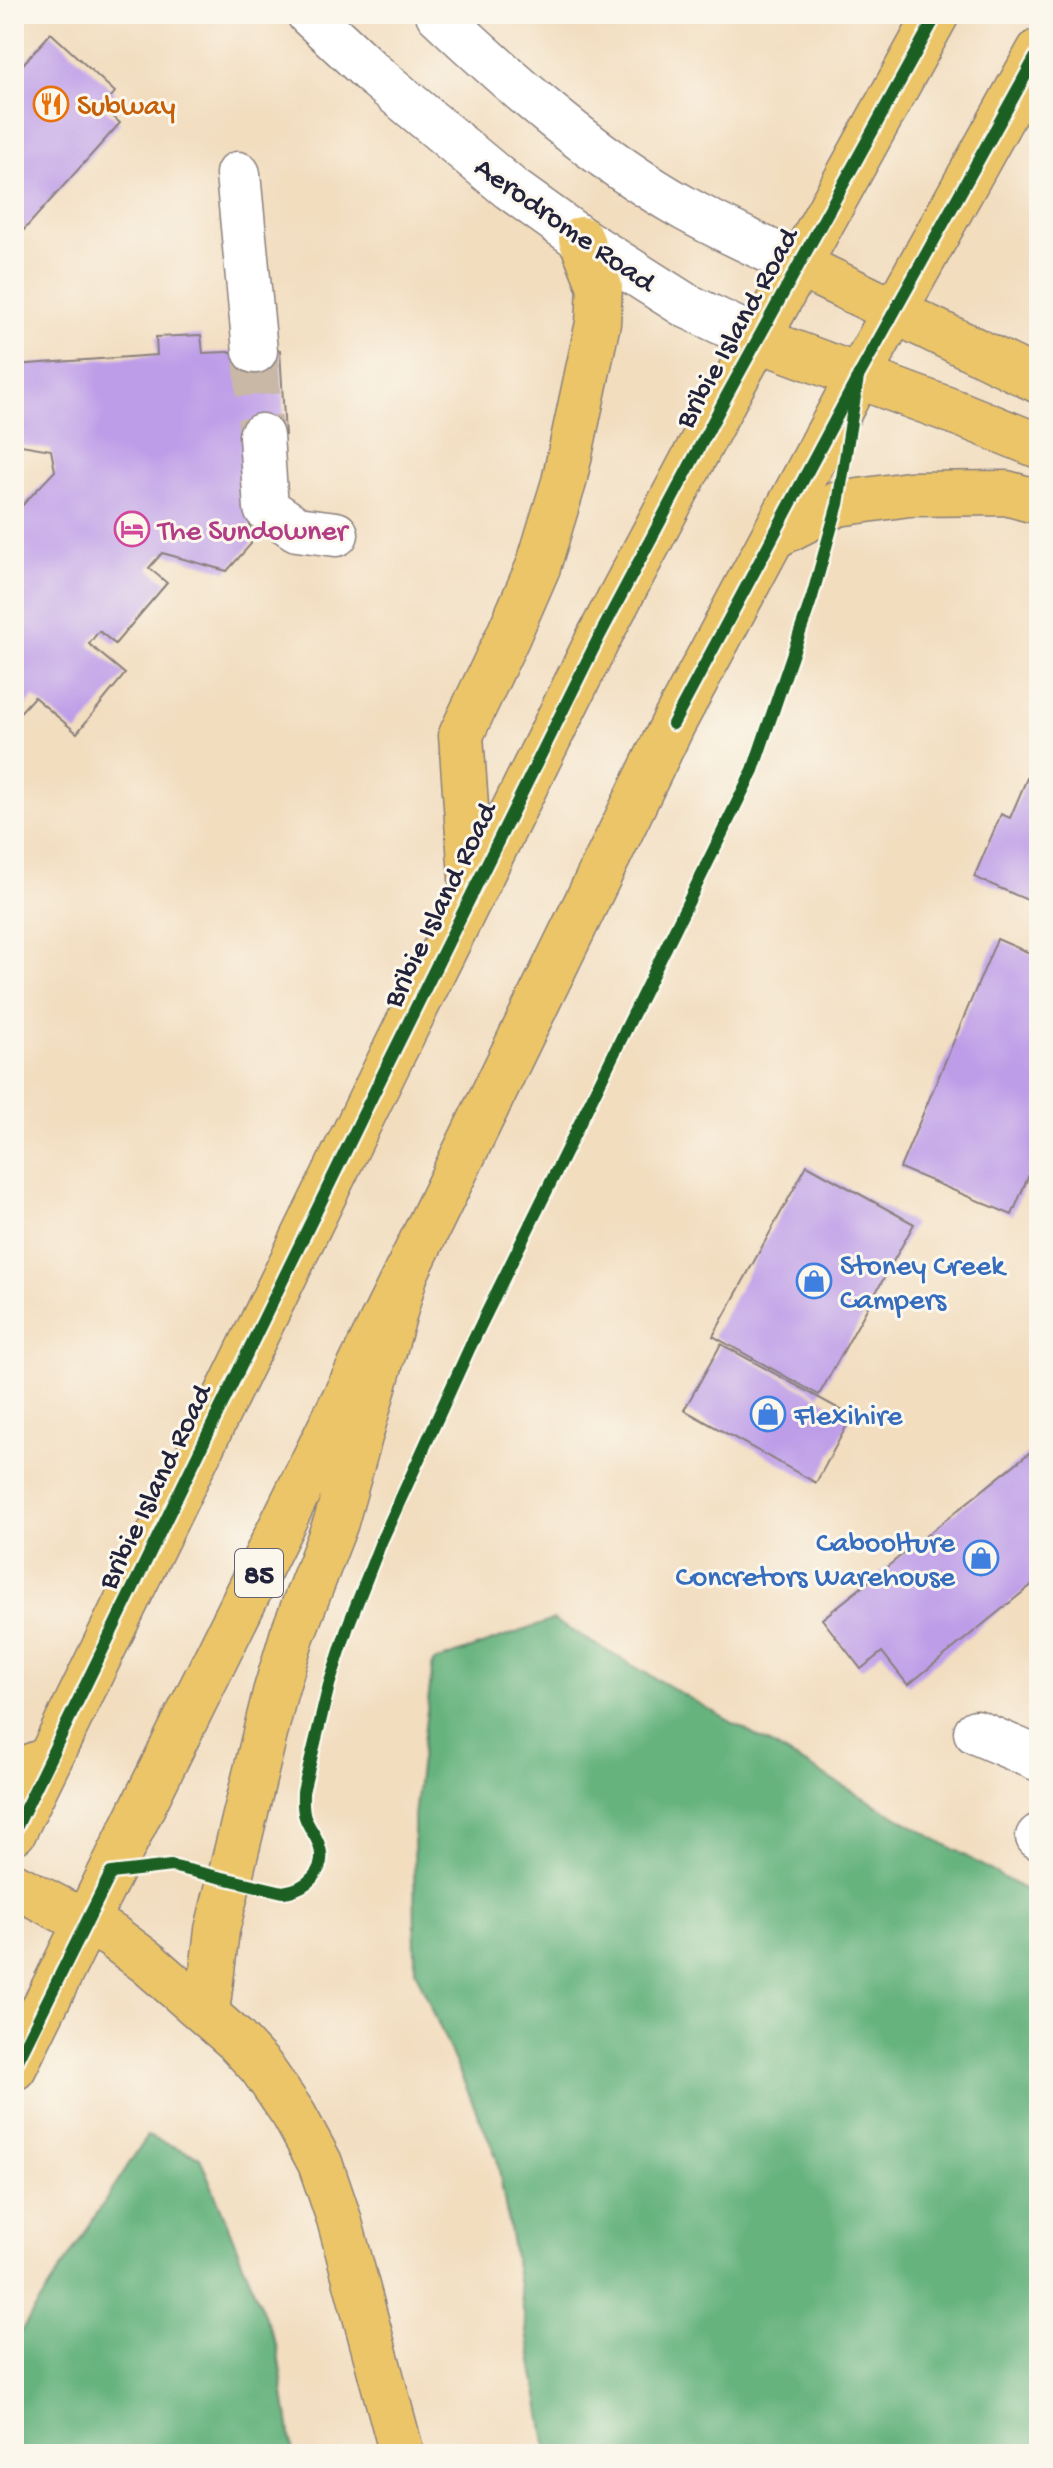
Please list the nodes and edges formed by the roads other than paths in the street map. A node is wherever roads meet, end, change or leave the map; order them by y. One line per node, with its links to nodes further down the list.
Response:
1 (309, 14): 6 (street, Aerodrome Road)
2 (438, 14): 7 (street)
3 (937, 14): 7 (main road, Bribie Island Road)
4 (1039, 51): 8 (main road, 85)
5 (238, 174): 10 (street)
6 (581, 239): 9 (street, Aerodrome Road); 18 (main road)
7 (799, 265): 8 (main road); 9 (main road, Bribie Island Road)
8 (895, 310): 11 (main road, 85); 12 (main road)
9 (757, 339): 11 (main road, Aerodrome Road); 18 (main road, Bribie Island Road)
10 (255, 351)
11 (858, 377): 14 (main road, Aerodrome Road); 17 (main road, 85)
12 (1039, 381)
13 (261, 436): 16 (street)
14 (1039, 446)
15 (1039, 502): 17 (main road)
16 (336, 534)
17 (775, 536): 19 (main road, 85)
18 (473, 893): 22 (main road, Bribie Island Road)
19 (406, 1273): 25 (main road, 85); 26 (main road)
20 (976, 1732): 21 (street)
21 (1039, 1759)
22 (32, 1766): 23 (main road, Bribie Island Road)
23 (14, 1832)
24 (14, 1885): 25 (main road)
25 (86, 1922): 26 (main road); 27 (main road, 85)
26 (207, 2013): 28 (main road)
27 (14, 2068)
28 (402, 2454)

